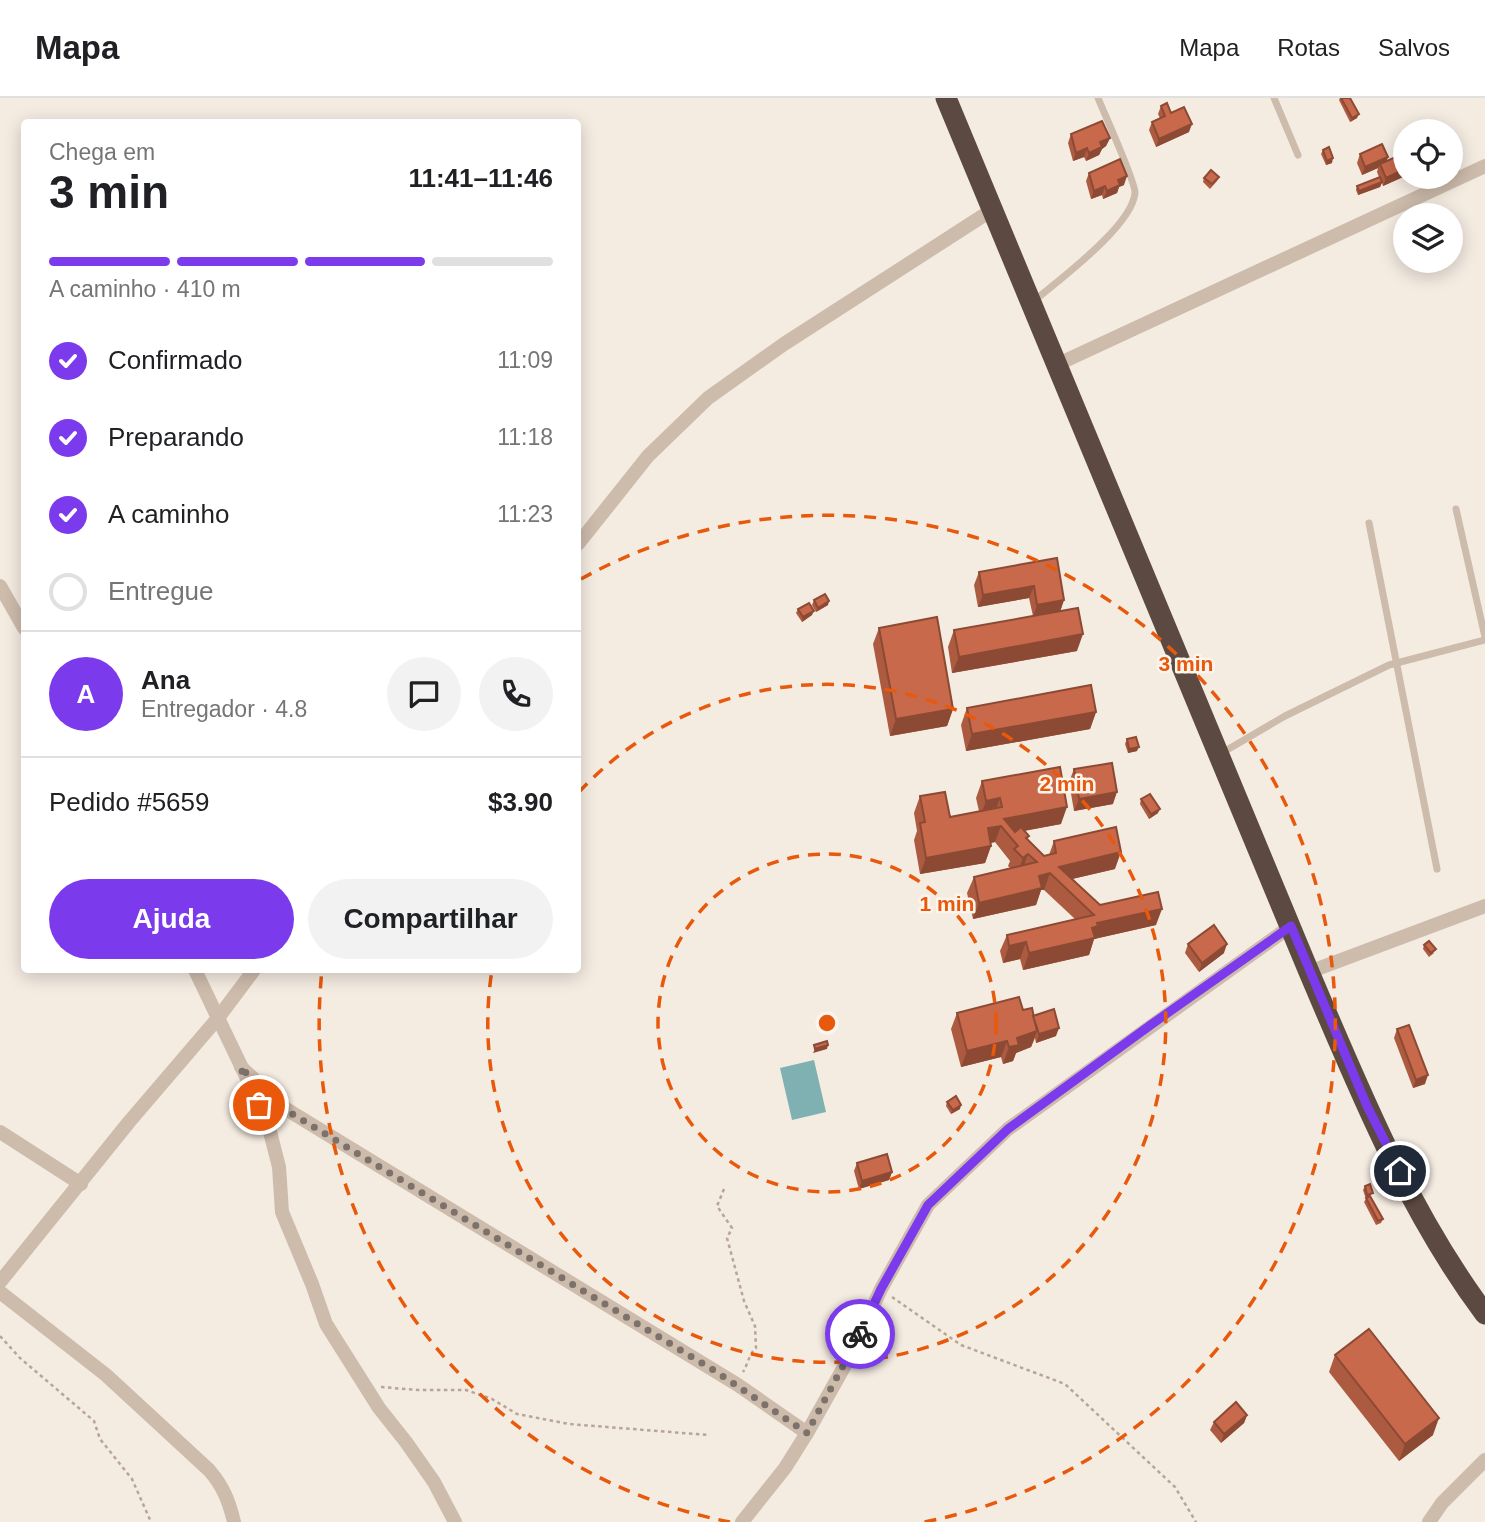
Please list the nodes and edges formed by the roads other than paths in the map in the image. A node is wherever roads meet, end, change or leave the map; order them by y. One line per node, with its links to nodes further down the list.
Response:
1 (946, 98): 6 (highway)
2 (1098, 98): 7 (lane)
3 (1274, 98): 4 (lane)
4 (1298, 155)
5 (1485, 166): 8 (street)
6 (992, 210): 7 (highway); 11 (street)
7 (1031, 303): 8 (highway)
8 (1056, 365): 16 (highway)
9 (1456, 509): 14 (lane)
10 (1369, 523): 15 (lane)
11 (581, 540)
12 (0, 586): 13 (street)
13 (21, 623)
14 (1485, 638): 15 (lane)
15 (1397, 663): 16 (lane); 17 (lane)
16 (1219, 755): 19 (highway)
17 (1437, 869)
18 (1485, 906): 20 (street)
19 (1291, 926): 20 (highway); 30 (street)
20 (1309, 972): 29 (highway)
21 (196, 973): 23 (street)
22 (252, 973): 23 (street)
23 (218, 1017): 24 (street); 26 (street)
24 (240, 1067): 30 (street); 33 (street)
25 (0, 1132): 26 (street)
26 (81, 1184): 27 (street)
27 (0, 1282)
28 (0, 1292): 32 (street)
29 (1485, 1314)
30 (807, 1433): 34 (street)
31 (1485, 1460): 35 (street)
32 (234, 1522)
33 (455, 1522)
34 (742, 1522)
35 (1429, 1522)

